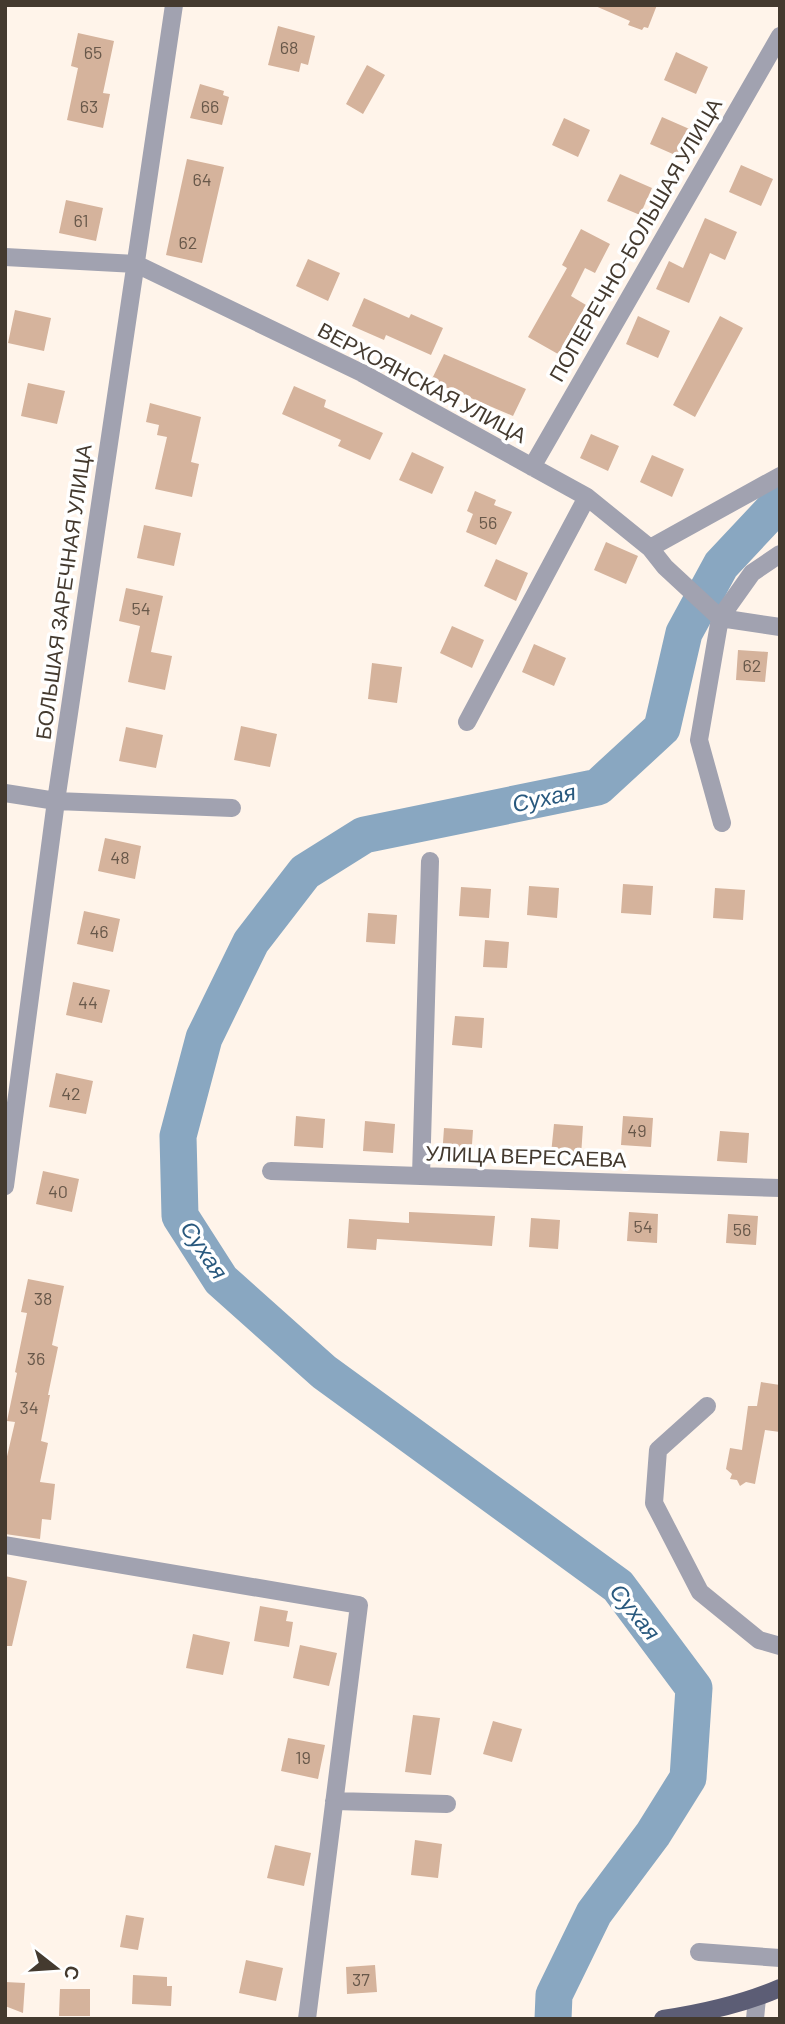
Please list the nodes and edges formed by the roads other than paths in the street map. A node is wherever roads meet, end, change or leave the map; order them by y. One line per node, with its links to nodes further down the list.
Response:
1 (174, 5): 4 (street, БОЛЬШАЯ ЗАРЕЧНАЯ УЛИЦА)
2 (780, 36): 5 (street, ПОПЕРЕЧНО-БОЛЬШАЯ УЛИЦА)
3 (5, 257): 4 (street, ВЕРХОЯНСКАЯ УЛИЦА)
4 (136, 264): 5 (street, ВЕРХОЯНСКАЯ УЛИЦА); 14 (street, БОЛЬШАЯ ЗАРЕЧНАЯ УЛИЦА)
5 (532, 467): 7 (street, ВЕРХОЯНСКАЯ УЛИЦА)
6 (780, 476): 8 (street)
7 (587, 497): 8 (street, ВЕРХОЯНСКАЯ УЛИЦА); 12 (street)
8 (650, 548): 10 (street, ВЕРХОЯНСКАЯ УЛИЦА)
9 (780, 554): 10 (street)
10 (720, 618): 11 (street); 16 (street)
11 (780, 627)
12 (467, 722)
13 (5, 793): 14 (street)
14 (56, 801): 15 (street); 20 (street, БОЛЬШАЯ ЗАРЕЧНАЯ УЛИЦА)
15 (232, 808)
16 (722, 823)
17 (430, 862): 19 (street)
18 (271, 1171): 19 (street, УЛИЦА ВЕРЕСАЕВА)
19 (421, 1175): 21 (street, УЛИЦА ВЕРЕСАЕВА)
20 (5, 1186)
21 (780, 1188)
22 (706, 1406): 24 (street)
23 (5, 1545): 25 (street)
24 (780, 1646)
25 (334, 1801): 26 (street); 31 (street)
26 (447, 1804)
27 (699, 1952): 28 (street)
28 (780, 1958)
29 (780, 1988): 30 (main road)
30 (757, 1998): 32 (main road); 33 (street)
31 (307, 2019)
32 (663, 2019)
33 (755, 2019)

